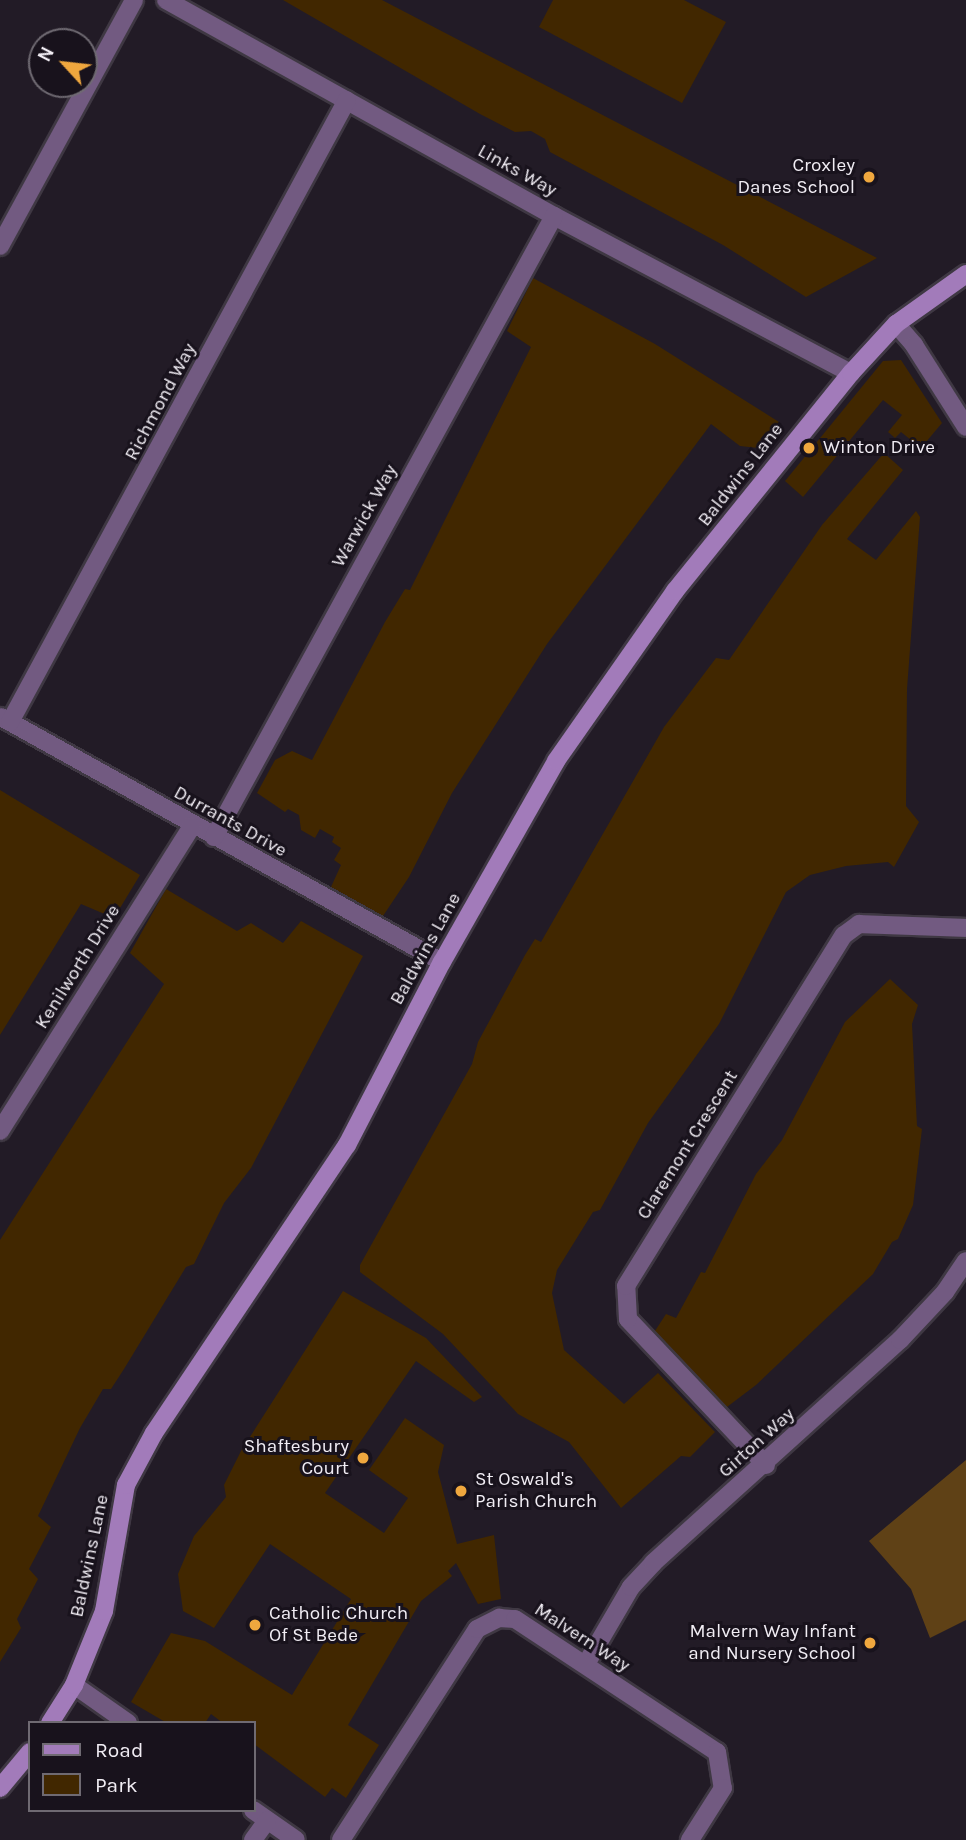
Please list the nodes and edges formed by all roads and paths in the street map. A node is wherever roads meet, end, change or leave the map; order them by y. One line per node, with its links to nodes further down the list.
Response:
1 (134, 0): 5 (street)
2 (166, 0): 3 (street, Links Way)
3 (347, 100): 4 (street, Links Way); 10 (street, Richmond Way)
4 (554, 216): 8 (street, Links Way); 12 (street, Warwick Way)
5 (0, 246)
6 (966, 274): 7 (street, Baldwins Lane)
7 (895, 324): 8 (street, Baldwins Lane); 9 (street)
8 (850, 373): 14 (street, Baldwins Lane)
9 (966, 427)
10 (5, 720): 11 (street, Durrants Drive)
11 (192, 826): 12 (street, Durrants Drive); 15 (street, Kenilworth Drive)
12 (214, 837): 14 (street, Durrants Drive)
13 (966, 928): 17 (street, Claremont Crescent)
14 (442, 962): 19 (street, Baldwins Lane)
15 (0, 1131)
16 (966, 1261): 17 (street, Girton Way)
17 (765, 1465): 18 (street, Girton Way)
18 (586, 1664): 27 (street, Malvern Way); 28 (street, Malvern Way)
19 (74, 1685): 20 (street, Baldwins Lane); 21 (street)
20 (52, 1721)
21 (125, 1721)
22 (28, 1754): 23 (street)
23 (0, 1788)
24 (260, 1815): 25 (street); 26 (street)
25 (253, 1840)
26 (296, 1840)
27 (341, 1840)
28 (690, 1840)

